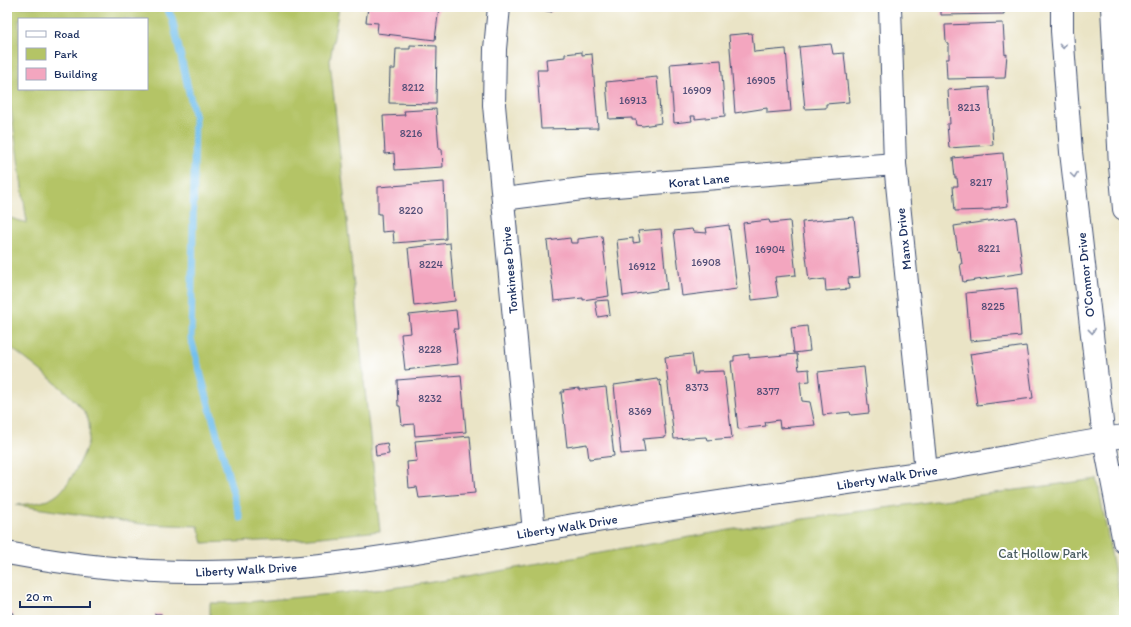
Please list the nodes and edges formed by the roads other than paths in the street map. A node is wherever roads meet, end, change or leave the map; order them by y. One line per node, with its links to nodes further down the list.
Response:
1 (498, 7): 6 (street, Tonkinese Drive)
2 (890, 7): 5 (street, Manx Drive)
3 (1062, 7): 8 (street, O'Connor Drive, one-way to 8)
4 (1112, 7): 7 (street)
5 (895, 164): 6 (street, Korat Lane); 9 (street, Manx Drive)
6 (503, 199): 10 (street, Tonkinese Drive)
7 (1124, 209)
8 (1114, 437): 9 (street, Liberty Walk Drive); 11 (street, O'Connor Drive)
9 (926, 471): 10 (street, Liberty Walk Drive)
10 (534, 532): 12 (street, Liberty Walk Drive)
11 (1124, 542)
12 (7, 553)

